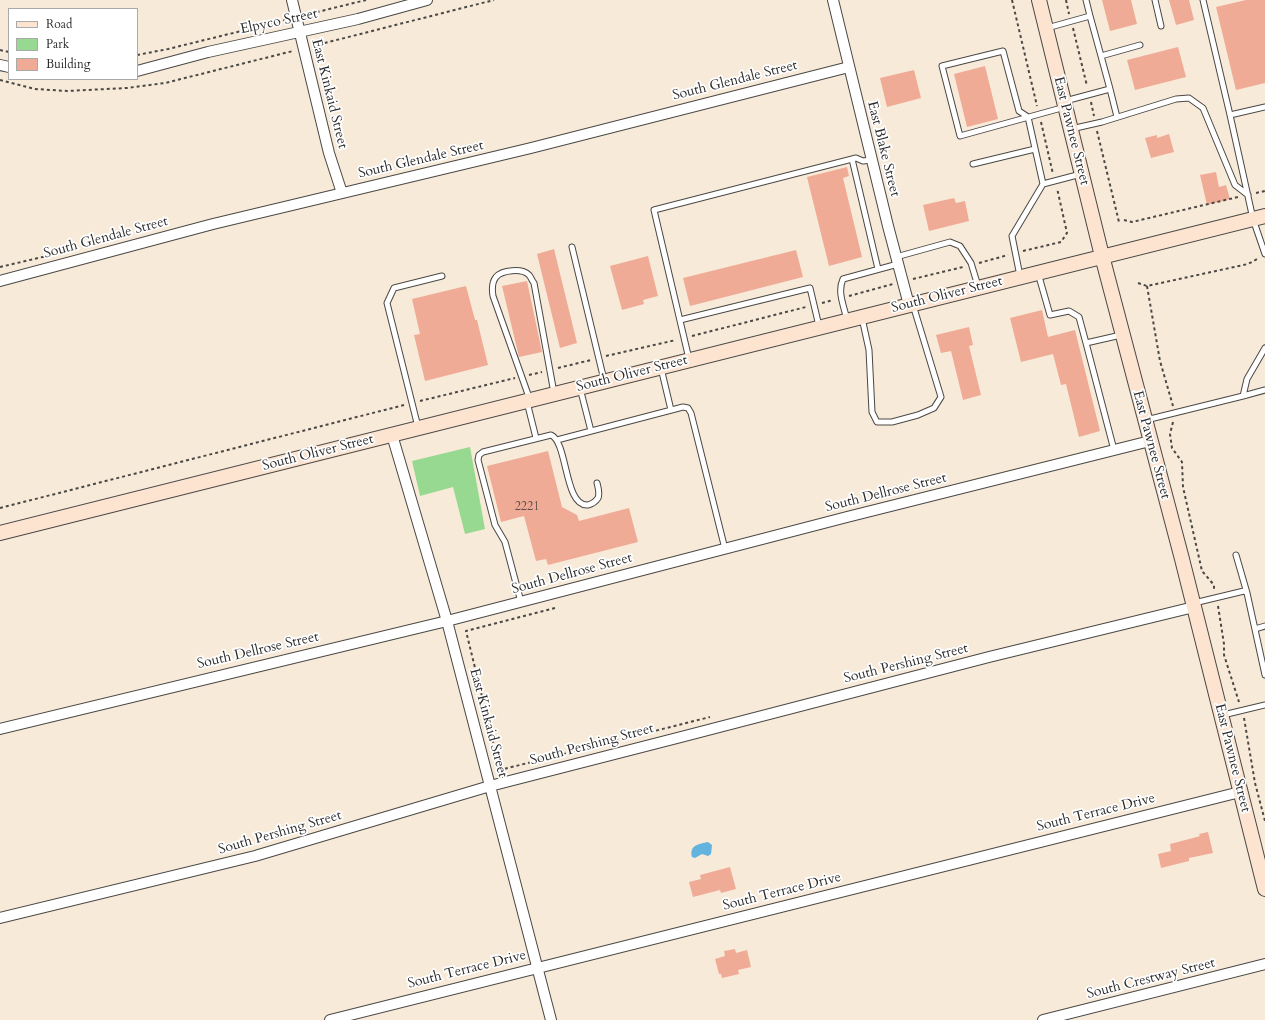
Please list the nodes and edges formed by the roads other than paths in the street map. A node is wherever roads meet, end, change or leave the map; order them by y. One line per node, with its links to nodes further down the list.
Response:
1 (292, 0): 11 (street, East Kinkaid Street)
2 (427, 0): 11 (street, Elpyco Street)
3 (833, 0): 14 (street, East Blake Street)
4 (1039, 0): 10 (main road, East Pawnee Street)
5 (1086, 0): 8 (lane)
6 (1155, 0): 9 (lane)
7 (1203, 0): 19 (lane)
8 (1090, 16): 10 (lane); 13 (lane)
9 (1161, 26)
10 (1046, 28): 17 (main road, East Pawnee Street)
11 (300, 31): 15 (street, Elpyco Street); 29 (street, East Kinkaid Street)
12 (1140, 45): 13 (lane)
13 (1101, 56): 16 (lane)
14 (849, 67): 25 (street, East Blake Street); 29 (street, South Glendale Street)
15 (138, 71)
16 (1110, 89): 17 (lane); 21 (lane)
17 (1064, 104): 20 (lane); 22 (main road, East Pawnee Street)
18 (1265, 107): 19 (lane)
19 (1230, 116): 30 (lane)
20 (1028, 117): 20 (lane); 23 (lane)
21 (1117, 117): 22 (lane); 30 (lane)
22 (1070, 129): 27 (main road, East Pawnee Street)
23 (1035, 149): 26 (lane); 28 (lane)
24 (852, 159): 25 (lane); 36 (lane); 44 (lane)
25 (871, 160): 35 (street, East Blake Street)
26 (973, 164)
27 (1082, 174): 28 (lane); 34 (main road, East Pawnee Street)
28 (1043, 184): 39 (lane)
29 (342, 193): 40 (street, South Glendale Street)
30 (1248, 195): 31 (lane)
31 (1259, 218): 33 (lane); 34 (main road, South Oliver Street)
32 (572, 247): 52 (lane)
33 (1265, 254)
34 (1102, 256): 37 (main road, South Oliver Street); 47 (main road, East Pawnee Street)
35 (897, 260): 36 (lane); 41 (lane); 42 (street, East Blake Street)
36 (878, 269): 45 (lane)
37 (1038, 272): 39 (main road, South Oliver Street); 48 (lane)
38 (442, 276): 60 (lane)
39 (1020, 277): 41 (main road, South Oliver Street)
40 (0, 281)
41 (978, 287): 42 (main road, South Oliver Street)
42 (911, 304): 43 (main road, South Oliver Street); 43 (lane)
43 (862, 317): 45 (main road, South Oliver Street)
44 (680, 320): 46 (lane); 50 (lane)
45 (847, 320): 46 (main road, South Oliver Street)
46 (819, 327): 50 (main road, South Oliver Street)
47 (1122, 335): 48 (lane); 59 (main road, East Pawnee Street)
48 (1086, 343): 66 (lane)
49 (1265, 348): 56 (lane)
50 (690, 360): 51 (main road, South Oliver Street)
51 (661, 367): 52 (main road, South Oliver Street); 58 (lane)
52 (604, 381): 53 (main road, South Oliver Street)
53 (579, 388): 55 (main road, South Oliver Street); 61 (lane)
54 (1265, 390): 56 (lane)
55 (554, 394): 57 (main road, South Oliver Street); 57 (lane)
56 (1243, 396): 59 (lane)
57 (528, 400): 60 (main road, South Oliver Street); 63 (lane)
58 (672, 410): 61 (lane); 69 (lane)
59 (1145, 420): 65 (main road, East Pawnee Street)
60 (418, 428): 62 (main road, South Oliver Street)
61 (590, 431): 64 (lane)
62 (392, 435): 68 (main road, South Oliver Street); 74 (street, East Kinkaid Street)
63 (536, 438): 64 (lane); 72 (lane)
64 (557, 440): 67 (lane)
65 (1150, 441): 66 (street, South Dellrose Street); 73 (main road, East Pawnee Street)
66 (1114, 450): 69 (street, South Dellrose Street)
67 (597, 483)
68 (0, 533)
69 (726, 548): 72 (street, South Dellrose Street)
70 (1236, 555): 71 (lane)
71 (1247, 593): 73 (lane); 76 (lane)
72 (521, 602): 74 (street, South Dellrose Street)
73 (1193, 606): 79 (main road, East Pawnee Street); 81 (street, South Pershing Street)
74 (447, 621): 80 (street, South Dellrose Street); 81 (street, East Kinkaid Street)
75 (1265, 626): 76 (lane)
76 (1255, 629): 77 (lane)
77 (1265, 675)
78 (1265, 705): 79 (lane)
79 (1221, 715): 82 (main road, East Pawnee Street)
80 (0, 729)
81 (490, 786): 84 (street, South Pershing Street); 86 (street, East Kinkaid Street)
82 (1240, 792): 83 (main road, East Pawnee Street); 86 (street, South Terrace Drive)
83 (1265, 889)
84 (0, 918)
85 (1265, 964): 89 (street, South Crestway Street)
86 (537, 967): 87 (street, South Terrace Drive); 88 (street, East Kinkaid Street)
87 (330, 1020)
88 (551, 1020)
89 (1043, 1020)

